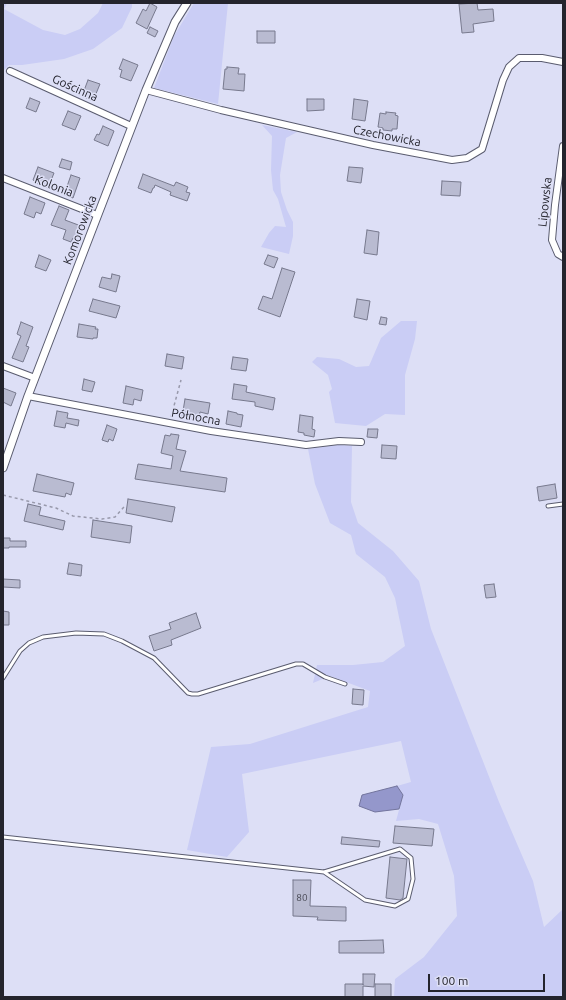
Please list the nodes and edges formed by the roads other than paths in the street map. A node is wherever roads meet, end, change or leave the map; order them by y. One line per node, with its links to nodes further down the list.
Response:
1 (187, 3): 4 (street, Komorowicka)
2 (563, 62): 4 (street, Czechowicka)
3 (10, 71): 5 (street, Gościnna)
4 (146, 90): 5 (street, Komorowicka)
5 (131, 126): 8 (street, Komorowicka)
6 (563, 146): 9 (street, Lipowska)
7 (3, 178): 8 (street, Kolonia)
8 (97, 215): 11 (street, Komorowicka)
9 (563, 256)
10 (3, 366): 11 (street)
11 (35, 378): 12 (street, Komorowicka)
12 (28, 396): 13 (street, Północna); 14 (street, Komorowicka)
13 (361, 442)
14 (7, 448): 15 (street, Komorowicka)
15 (3, 468)
16 (563, 504): 17 (lane)
17 (548, 506)
18 (3, 678): 19 (lane)
19 (345, 684)
20 (3, 838): 21 (lane)
21 (324, 872): 21 (lane)

